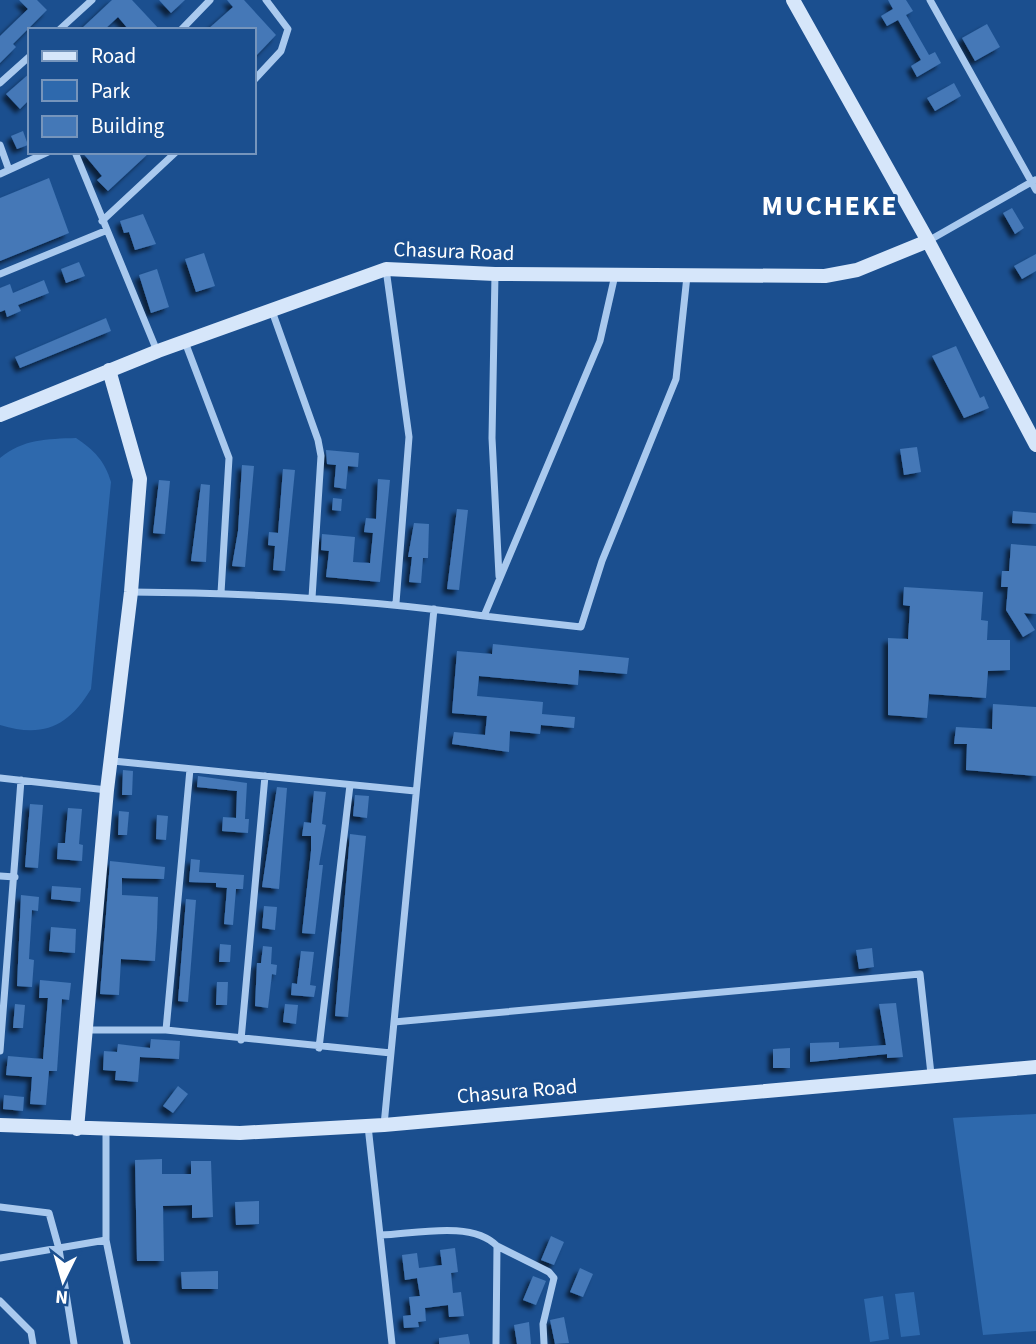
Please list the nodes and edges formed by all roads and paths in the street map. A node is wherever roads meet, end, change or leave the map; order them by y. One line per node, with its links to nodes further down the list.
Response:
1 (92, 0): 6 (street)
2 (210, 0): 7 (street)
3 (266, 0): 9 (street)
4 (793, 0): 20 (street)
5 (930, 0): 17 (street)
6 (61, 28)
7 (183, 28)
8 (28, 58): 10 (street)
9 (256, 78)
10 (0, 83)
11 (0, 145): 15 (street)
12 (44, 154): 15 (street)
13 (76, 154): 18 (street)
14 (174, 154): 18 (street)
15 (9, 170): 16 (street)
16 (0, 174)
17 (1035, 184): 20 (street)
18 (102, 221): 19 (street)
19 (105, 231): 22 (street); 28 (street)
20 (928, 241): 25 (street, Chasura Road); 31 (street)
21 (386, 269): 23 (street, Chasura Road); 26 (street, Chasura Road); 36 (street)
22 (0, 274)
23 (495, 274): 24 (street, Chasura Road); 32 (street)
24 (615, 274): 25 (street, Chasura Road); 32 (street)
25 (687, 275): 38 (street)
26 (272, 311): 27 (street, Chasura Road); 35 (street)
27 (185, 342): 28 (street, Chasura Road); 34 (street)
28 (158, 351): 29 (street, Chasura Road)
29 (109, 370): 30 (street, Chasura Road); 33 (street)
30 (0, 415)
31 (1036, 444)
32 (499, 577): 38 (street)
33 (131, 592): 34 (street); 39 (street)
34 (221, 593): 35 (street)
35 (312, 598): 36 (street)
36 (396, 603): 37 (street)
37 (434, 609): 38 (street); 46 (street)
38 (484, 616)
39 (113, 761): 40 (street); 45 (street)
40 (190, 769): 41 (street); 51 (street)
41 (265, 776): 44 (street); 52 (street)
42 (0, 778): 43 (street)
43 (22, 780): 45 (street); 48 (street)
44 (350, 785): 46 (street); 53 (street)
45 (107, 790): 50 (street)
46 (415, 791): 49 (street)
47 (0, 876): 48 (street)
48 (15, 877): 54 (street)
49 (394, 1021): 55 (street); 57 (street)
50 (88, 1030): 51 (street); 61 (street)
51 (166, 1030): 52 (street)
52 (241, 1040): 53 (street)
53 (319, 1048): 55 (street)
54 (0, 1051)
55 (391, 1054): 59 (street)
56 (1036, 1067): 57 (street, Chasura Road)
57 (931, 1074): 59 (street, Chasura Road)
58 (0, 1125): 61 (street, Chasura Road)
59 (384, 1125): 60 (street, Chasura Road)
60 (368, 1126): 62 (street, Chasura Road); 64 (street)
61 (78, 1129): 62 (street, Chasura Road)
62 (106, 1130): 65 (street)
63 (0, 1207): 67 (street)
64 (381, 1235): 66 (street); 73 (street)
65 (106, 1240): 67 (street); 72 (street)
66 (497, 1245): 74 (street); 75 (street)
67 (59, 1249): 68 (street); 71 (street)
68 (0, 1258)
69 (0, 1301): 70 (street)
70 (33, 1344)
71 (74, 1344)
72 (127, 1344)
73 (391, 1344)
74 (496, 1344)
75 (544, 1344)

